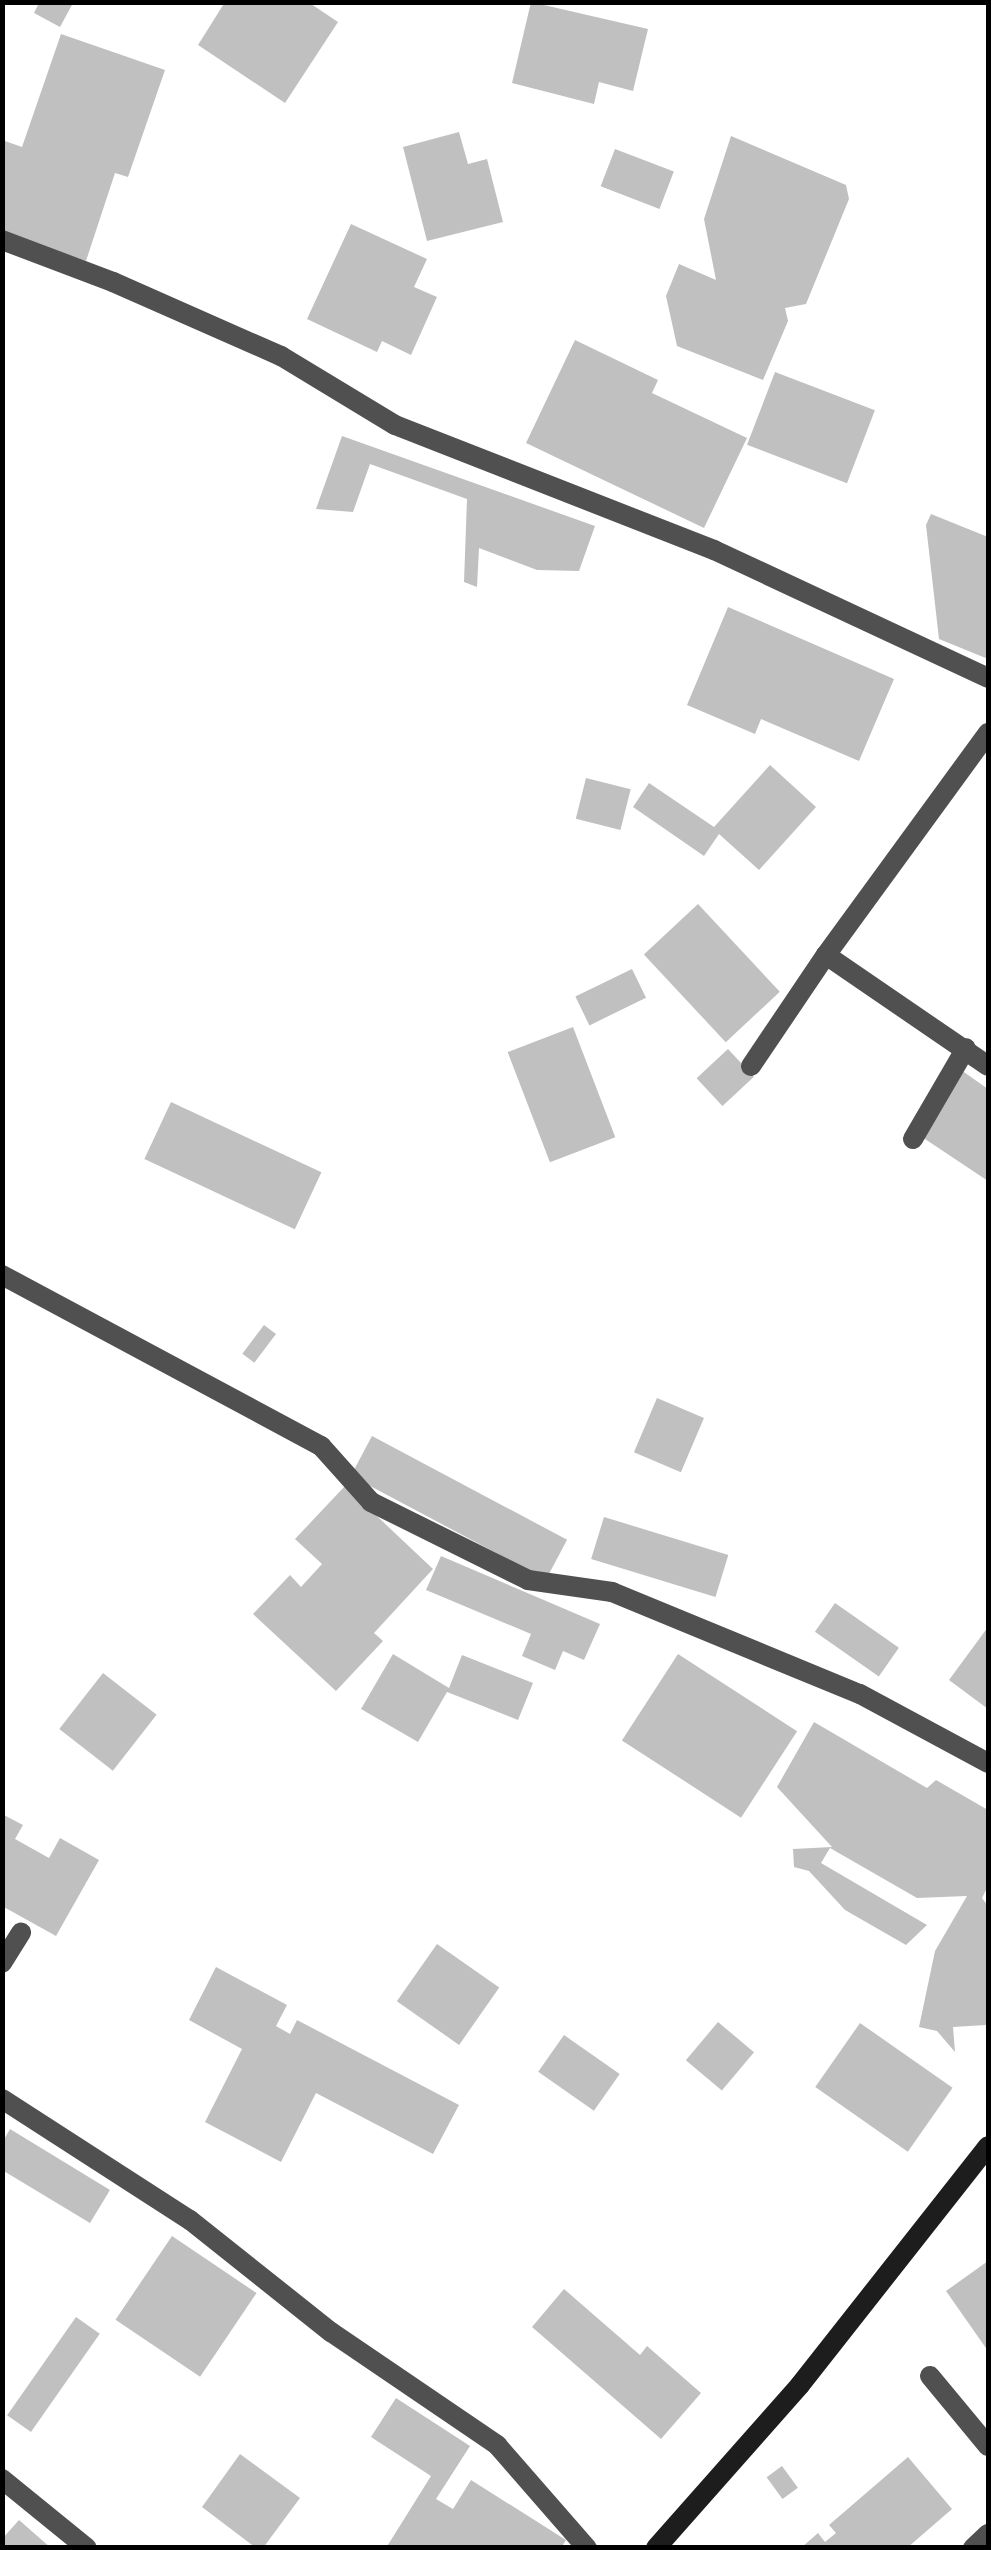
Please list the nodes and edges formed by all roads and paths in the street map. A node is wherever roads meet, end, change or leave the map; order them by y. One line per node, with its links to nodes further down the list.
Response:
1 (2, 240): 2 (street)
2 (988, 678)
3 (988, 733): 4 (street)
4 (826, 955): 5 (street); 6 (street)
5 (966, 1048): 7 (street); 8 (street)
6 (751, 1066)
7 (988, 1066)
8 (913, 1139)
9 (2, 1275): 10 (street)
10 (988, 1764)
11 (22, 1934): 12 (street)
12 (2, 1962)
13 (2, 2099): 20 (street)
14 (988, 2146): 21 (main road)
15 (930, 2376): 16 (street)
16 (988, 2446)
17 (2, 2479): 19 (street)
18 (988, 2534): 22 (street)
19 (87, 2548)
20 (587, 2548)
21 (656, 2548)
22 (973, 2548)

